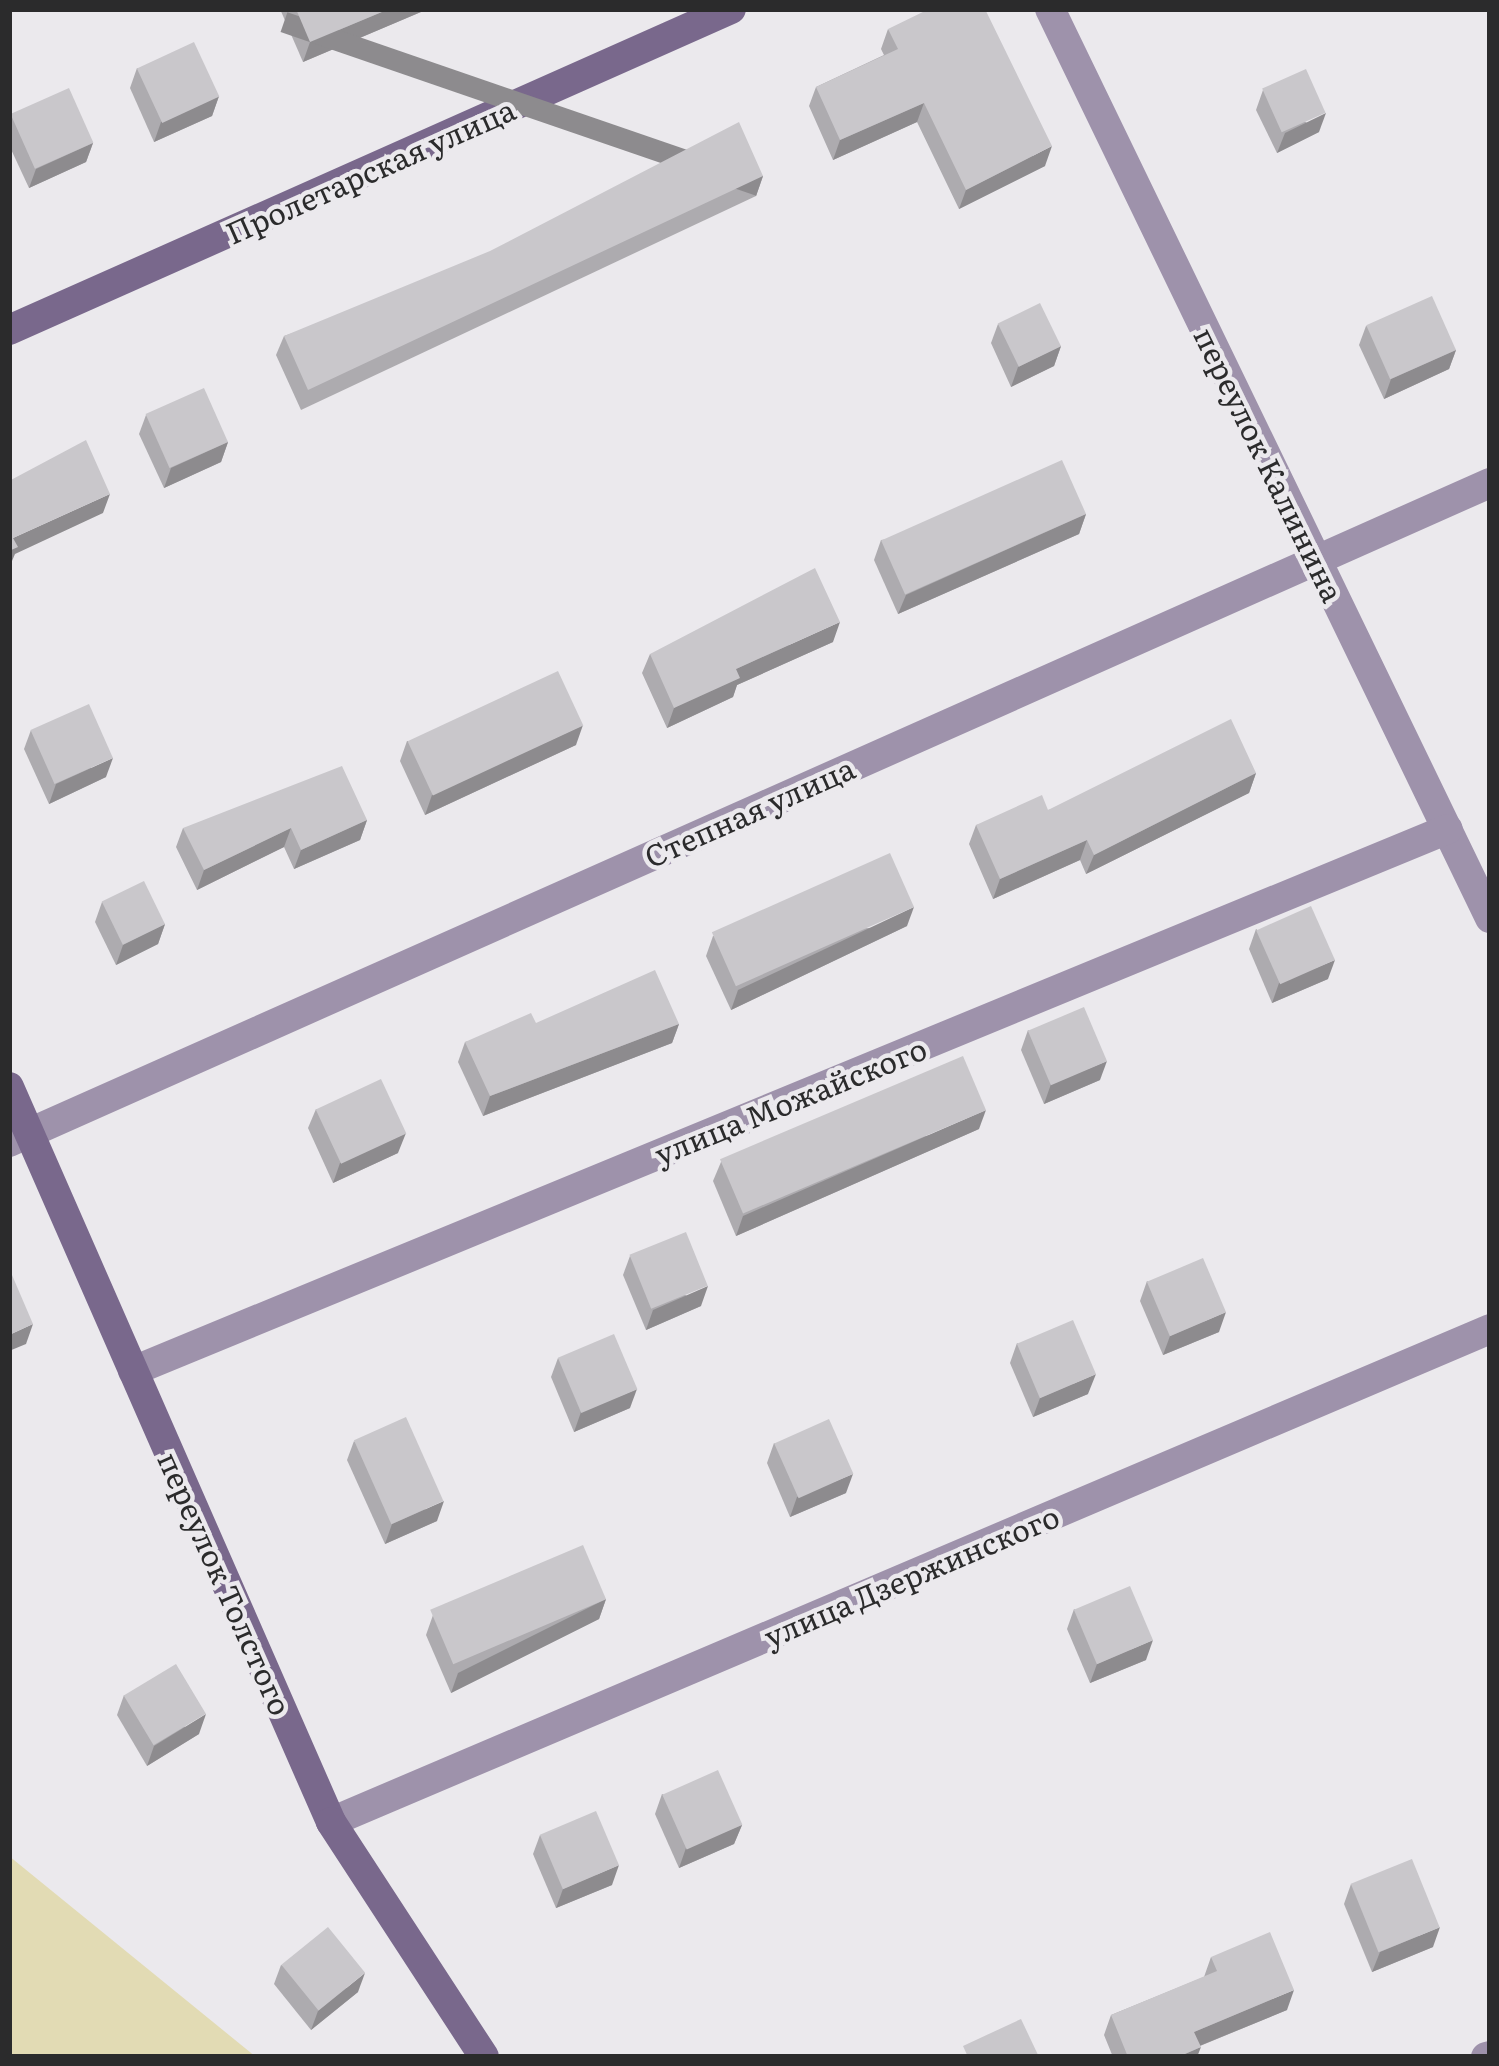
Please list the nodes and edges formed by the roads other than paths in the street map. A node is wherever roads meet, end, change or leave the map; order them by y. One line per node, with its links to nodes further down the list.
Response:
1 (731, 9): 3 (street, Пролетарская улица)
2 (1050, 9): 5 (street, переулок Калинина)
3 (9, 330)
4 (1490, 483): 5 (street, Степная улица)
5 (1315, 557): 6 (street, переулок Калинина); 10 (street, Степная улица)
6 (1448, 829): 7 (street, переулок Калинина); 12 (street, улица Можайского)
7 (1479, 866): 8 (street, переулок Калинина)
8 (1490, 918)
9 (9, 1088): 10 (street, переулок Толстого)
10 (19, 1138): 12 (street, переулок Толстого)
11 (1490, 1329): 13 (street, улица Дзержинского)
12 (133, 1371): 13 (street, переулок Толстого)
13 (332, 1822): 14 (street, переулок Толстого)
14 (484, 2057)

